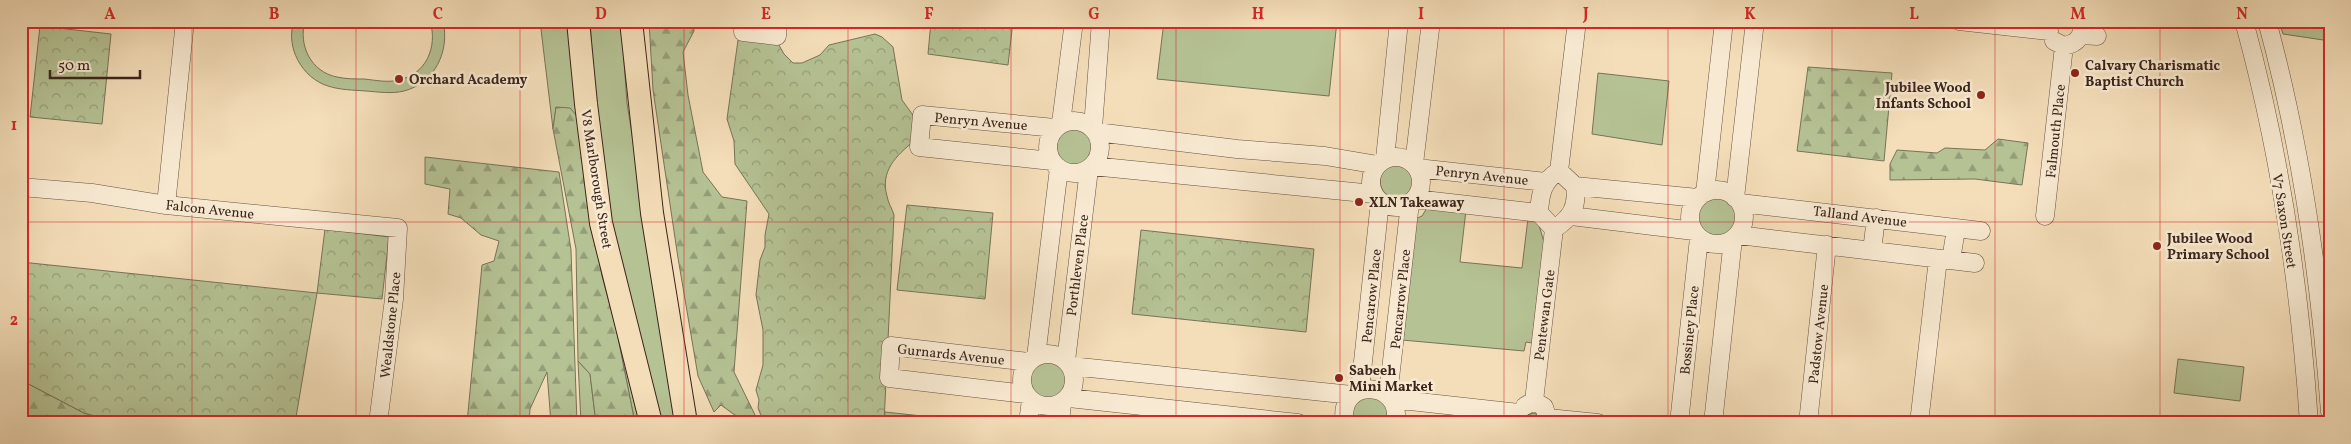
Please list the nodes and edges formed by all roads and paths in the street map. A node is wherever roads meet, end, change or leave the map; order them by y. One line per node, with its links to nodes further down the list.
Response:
1 (22, 21): 17 (street)
2 (185, 21): 34 (street)
3 (578, 21): 60 (main road, V8 Marlborough Street)
4 (631, 21): 61 (main road)
5 (744, 21): 6 (street)
6 (778, 21)
7 (1074, 21): 21 (street)
8 (1101, 21): 22 (street)
9 (1399, 21): 23 (street)
10 (1431, 21): 25 (street)
11 (1578, 21): 27 (street)
12 (1724, 21): 30 (street)
13 (1755, 21): 32 (street)
14 (1959, 21): 18 (street)
15 (2244, 21): 72 (street, V7 Saxon Street)
16 (2266, 21): 56 (street, V7 Saxon Street)
17 (21, 25)
18 (2049, 26): 20 (street)
19 (2088, 31): 20 (street)
20 (2064, 46): 37 (street, Falmouth Place)
21 (1058, 126): 22 (street); 24 (street); 24 (street, Penryn Avenue)
22 (1094, 130): 23 (street); 26 (street)
23 (1381, 162): 25 (street); 31 (street)
24 (1055, 165): 26 (street); 49 (street)
25 (1416, 166): 27 (street, Penryn Avenue); 33 (street)
26 (1091, 167): 31 (street); 50 (street, Porthleven Place)
27 (1553, 177): 28 (street); 35 (street)
28 (1575, 186): 30 (street); 36 (street)
29 (21, 187): 34 (street, Falcon Avenue)
30 (1701, 196): 32 (street); 43 (street)
31 (1377, 198): 33 (street); 51 (street, Pencarow Place)
32 (1737, 200): 38 (street, Talland Avenue); 44 (street)
33 (1413, 201): 35 (street); 53 (street, Pencarrow Place)
34 (166, 205): 39 (street, Falcon Avenue)
35 (1539, 214): 40 (street)
36 (1571, 216): 40 (street); 43 (street)
37 (2045, 216)
38 (1876, 218): 41 (street, Talland Avenue); 46 (street)
39 (398, 228): 59 (street, Wealdstone Place)
40 (1554, 229): 55 (street, Pentewan Gate)
41 (1956, 229): 42 (street, Talland Avenue); 47 (street)
42 (1981, 231)
43 (1696, 234): 44 (street); 68 (street, Bossiney Place)
44 (1735, 237): 45 (street); 69 (street)
45 (1827, 245): 46 (street); 70 (street, Padstow Avenue)
46 (1872, 251): 47 (street)
47 (1945, 259): 48 (street); 71 (street)
48 (1975, 263)
49 (1032, 360): 50 (street); 52 (street); 52 (street, Gurnards Avenue)
50 (1068, 363): 51 (street); 54 (street)
51 (1356, 393): 53 (street); 65 (street, Pencarow Place)
52 (1028, 397): 54 (street); 62 (street)
53 (1390, 398): 57 (street); 66 (street, Pencarrow Place)
54 (1066, 400): 63 (street); 64 (street)
55 (1534, 401): 57 (street); 58 (street)
56 (2330, 412)
57 (1517, 418)
58 (1548, 420): 67 (street)
59 (378, 423)
60 (651, 423)
61 (686, 423)
62 (1028, 423)
63 (1060, 423)
64 (1298, 423)
65 (1345, 423)
66 (1395, 423)
67 (1598, 423)
68 (1679, 423)
69 (1713, 423)
70 (1808, 423)
71 (1919, 423)
72 (2309, 423)

